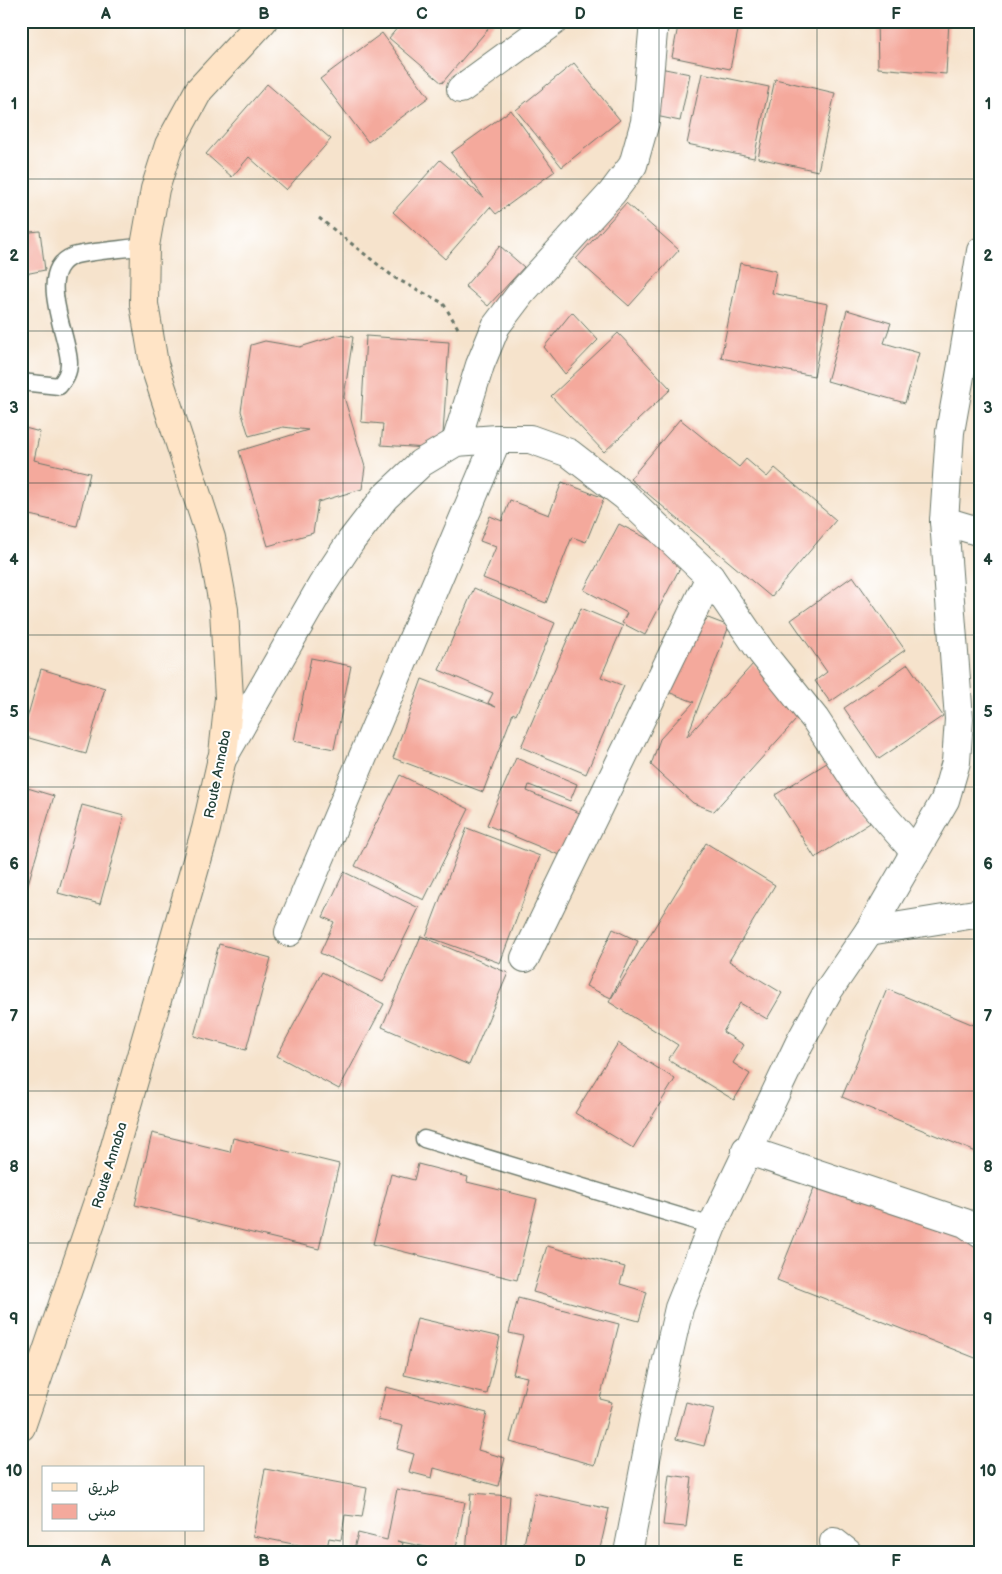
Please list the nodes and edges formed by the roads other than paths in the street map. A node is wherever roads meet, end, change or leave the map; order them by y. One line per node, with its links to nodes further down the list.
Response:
1 (263, 21): 5 (main road, Route Annaba)
2 (554, 21): 4 (street)
3 (654, 21): 10 (street)
4 (461, 89)
5 (145, 246): 8 (lane); 14 (main road, Route Annaba)
6 (981, 251): 7 (street)
7 (971, 359): 11 (street)
8 (21, 382)
9 (497, 438): 10 (street); 13 (street); 18 (street)
10 (456, 442): 14 (street)
11 (944, 521): 12 (street); 15 (street)
12 (981, 532)
13 (710, 577): 15 (street); 19 (street)
14 (219, 766): 24 (main road, Route Annaba)
15 (915, 852): 17 (street)
16 (981, 913): 17 (street)
17 (869, 931): 21 (street)
18 (289, 932)
19 (525, 958)
20 (424, 1139): 22 (lane)
21 (746, 1150): 22 (street); 23 (street)
22 (712, 1226): 25 (street)
23 (981, 1234)
24 (21, 1427)
25 (628, 1553)

